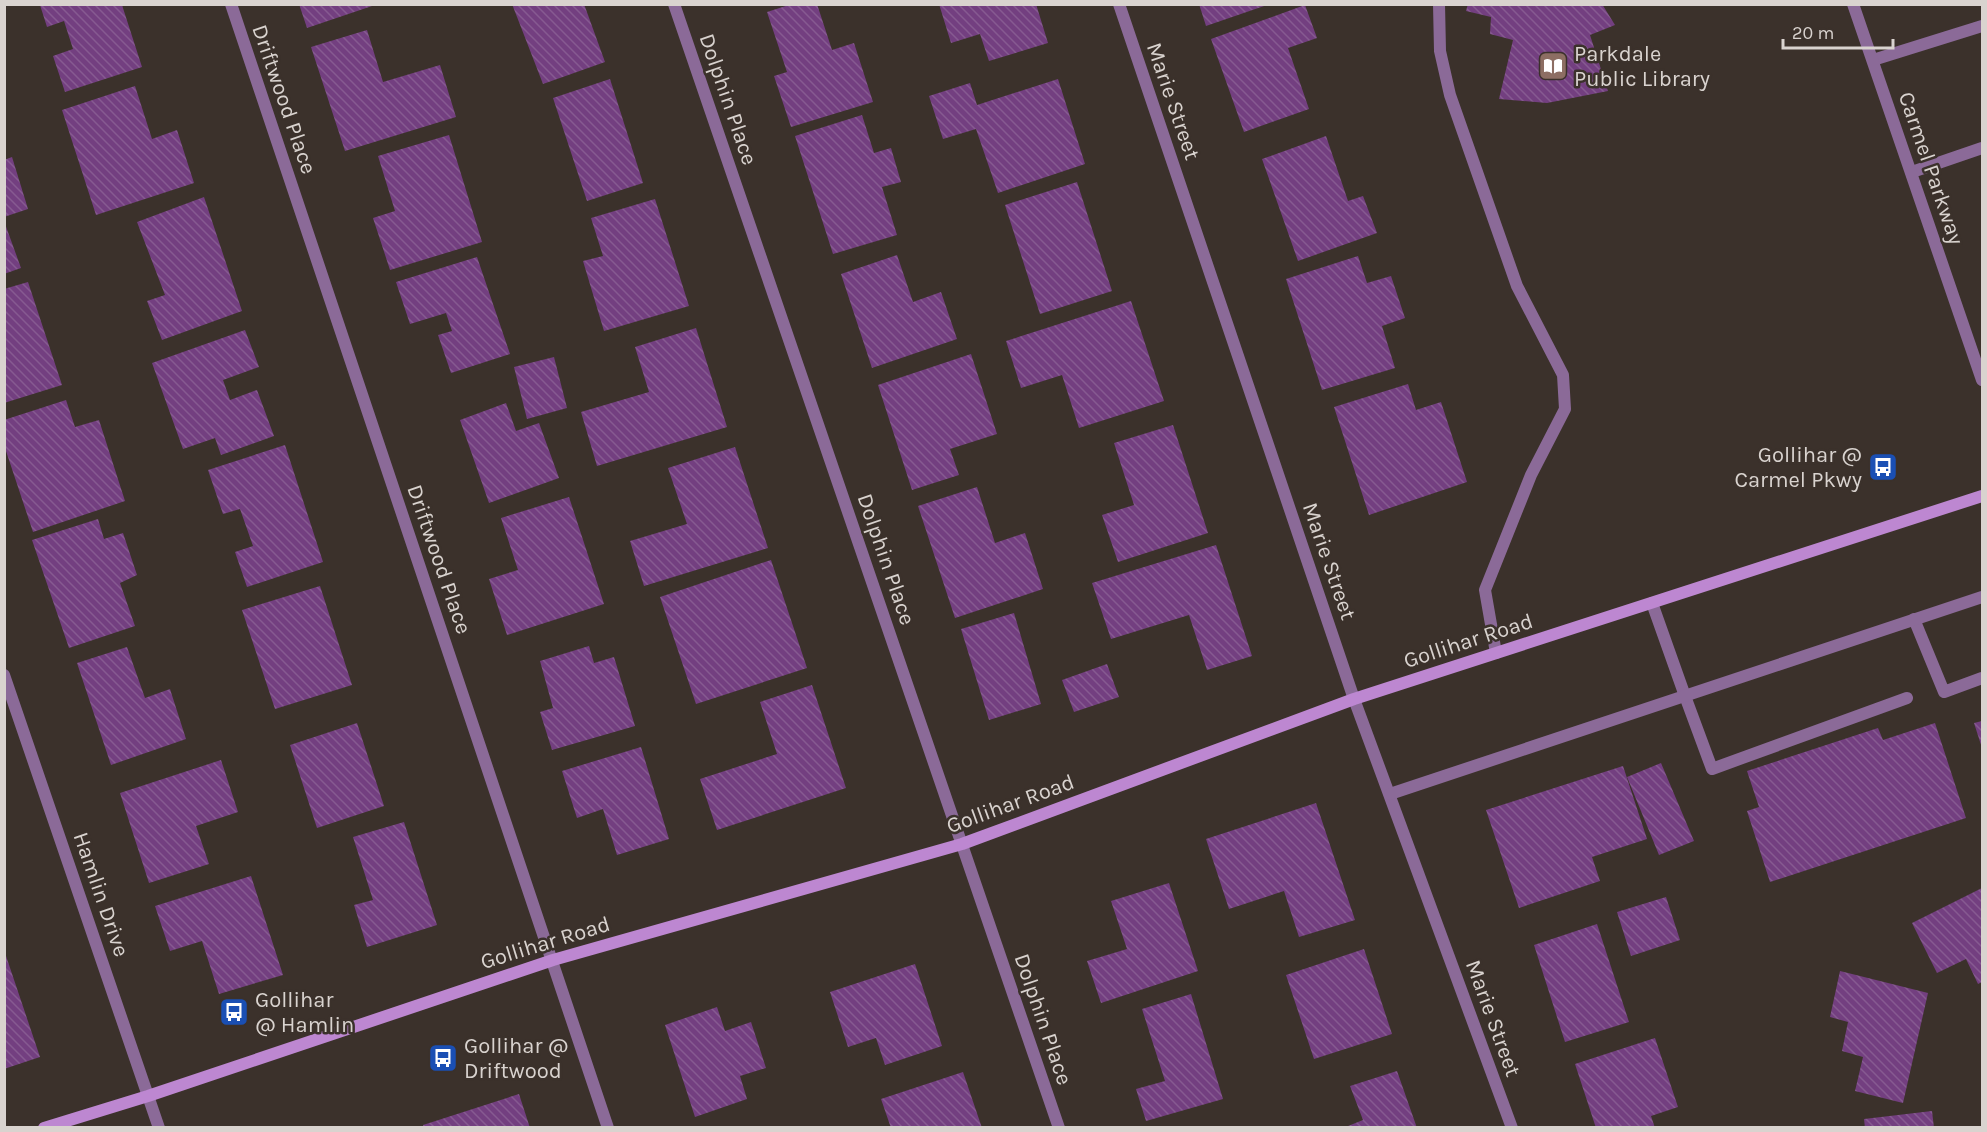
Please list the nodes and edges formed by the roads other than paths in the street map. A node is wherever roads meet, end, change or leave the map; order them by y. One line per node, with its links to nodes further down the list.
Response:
1 (231, 4): 23 (street, Driftwood Place)
2 (674, 4): 22 (street, Dolphin Place)
3 (1119, 4): 20 (street, Marie Street)
4 (1439, 4): 15 (street)
5 (1853, 4): 7 (street, Carmel Parkway)
6 (1983, 26): 7 (street)
7 (1873, 60): 9 (street, Carmel Parkway)
8 (1983, 148): 9 (street)
9 (1912, 172): 10 (street, Carmel Parkway)
10 (1983, 380)
11 (1983, 496): 13 (main road, Gollihar Road)
12 (1983, 597): 14 (street)
13 (1652, 603): 15 (main road, Gollihar Road); 18 (street)
14 (1914, 619): 17 (street); 18 (street)
15 (1497, 653): 20 (main road, Gollihar Road)
16 (4, 675): 24 (street, Hamlin Drive)
17 (1983, 678)
18 (1685, 696): 19 (street); 21 (street)
19 (1907, 698)
20 (1354, 699): 21 (street, Marie Street); 22 (main road, Gollihar Road)
21 (1390, 794): 29 (street, Marie Street)
22 (962, 844): 23 (main road, Gollihar Road); 28 (street, Dolphin Place)
23 (553, 960): 24 (main road, Gollihar Road); 27 (street, Driftwood Place)
24 (148, 1096): 25 (main road, Gollihar Road); 26 (street, Hamlin Drive)
25 (44, 1128)
26 (159, 1128)
27 (608, 1128)
28 (1059, 1128)
29 (1512, 1128)

